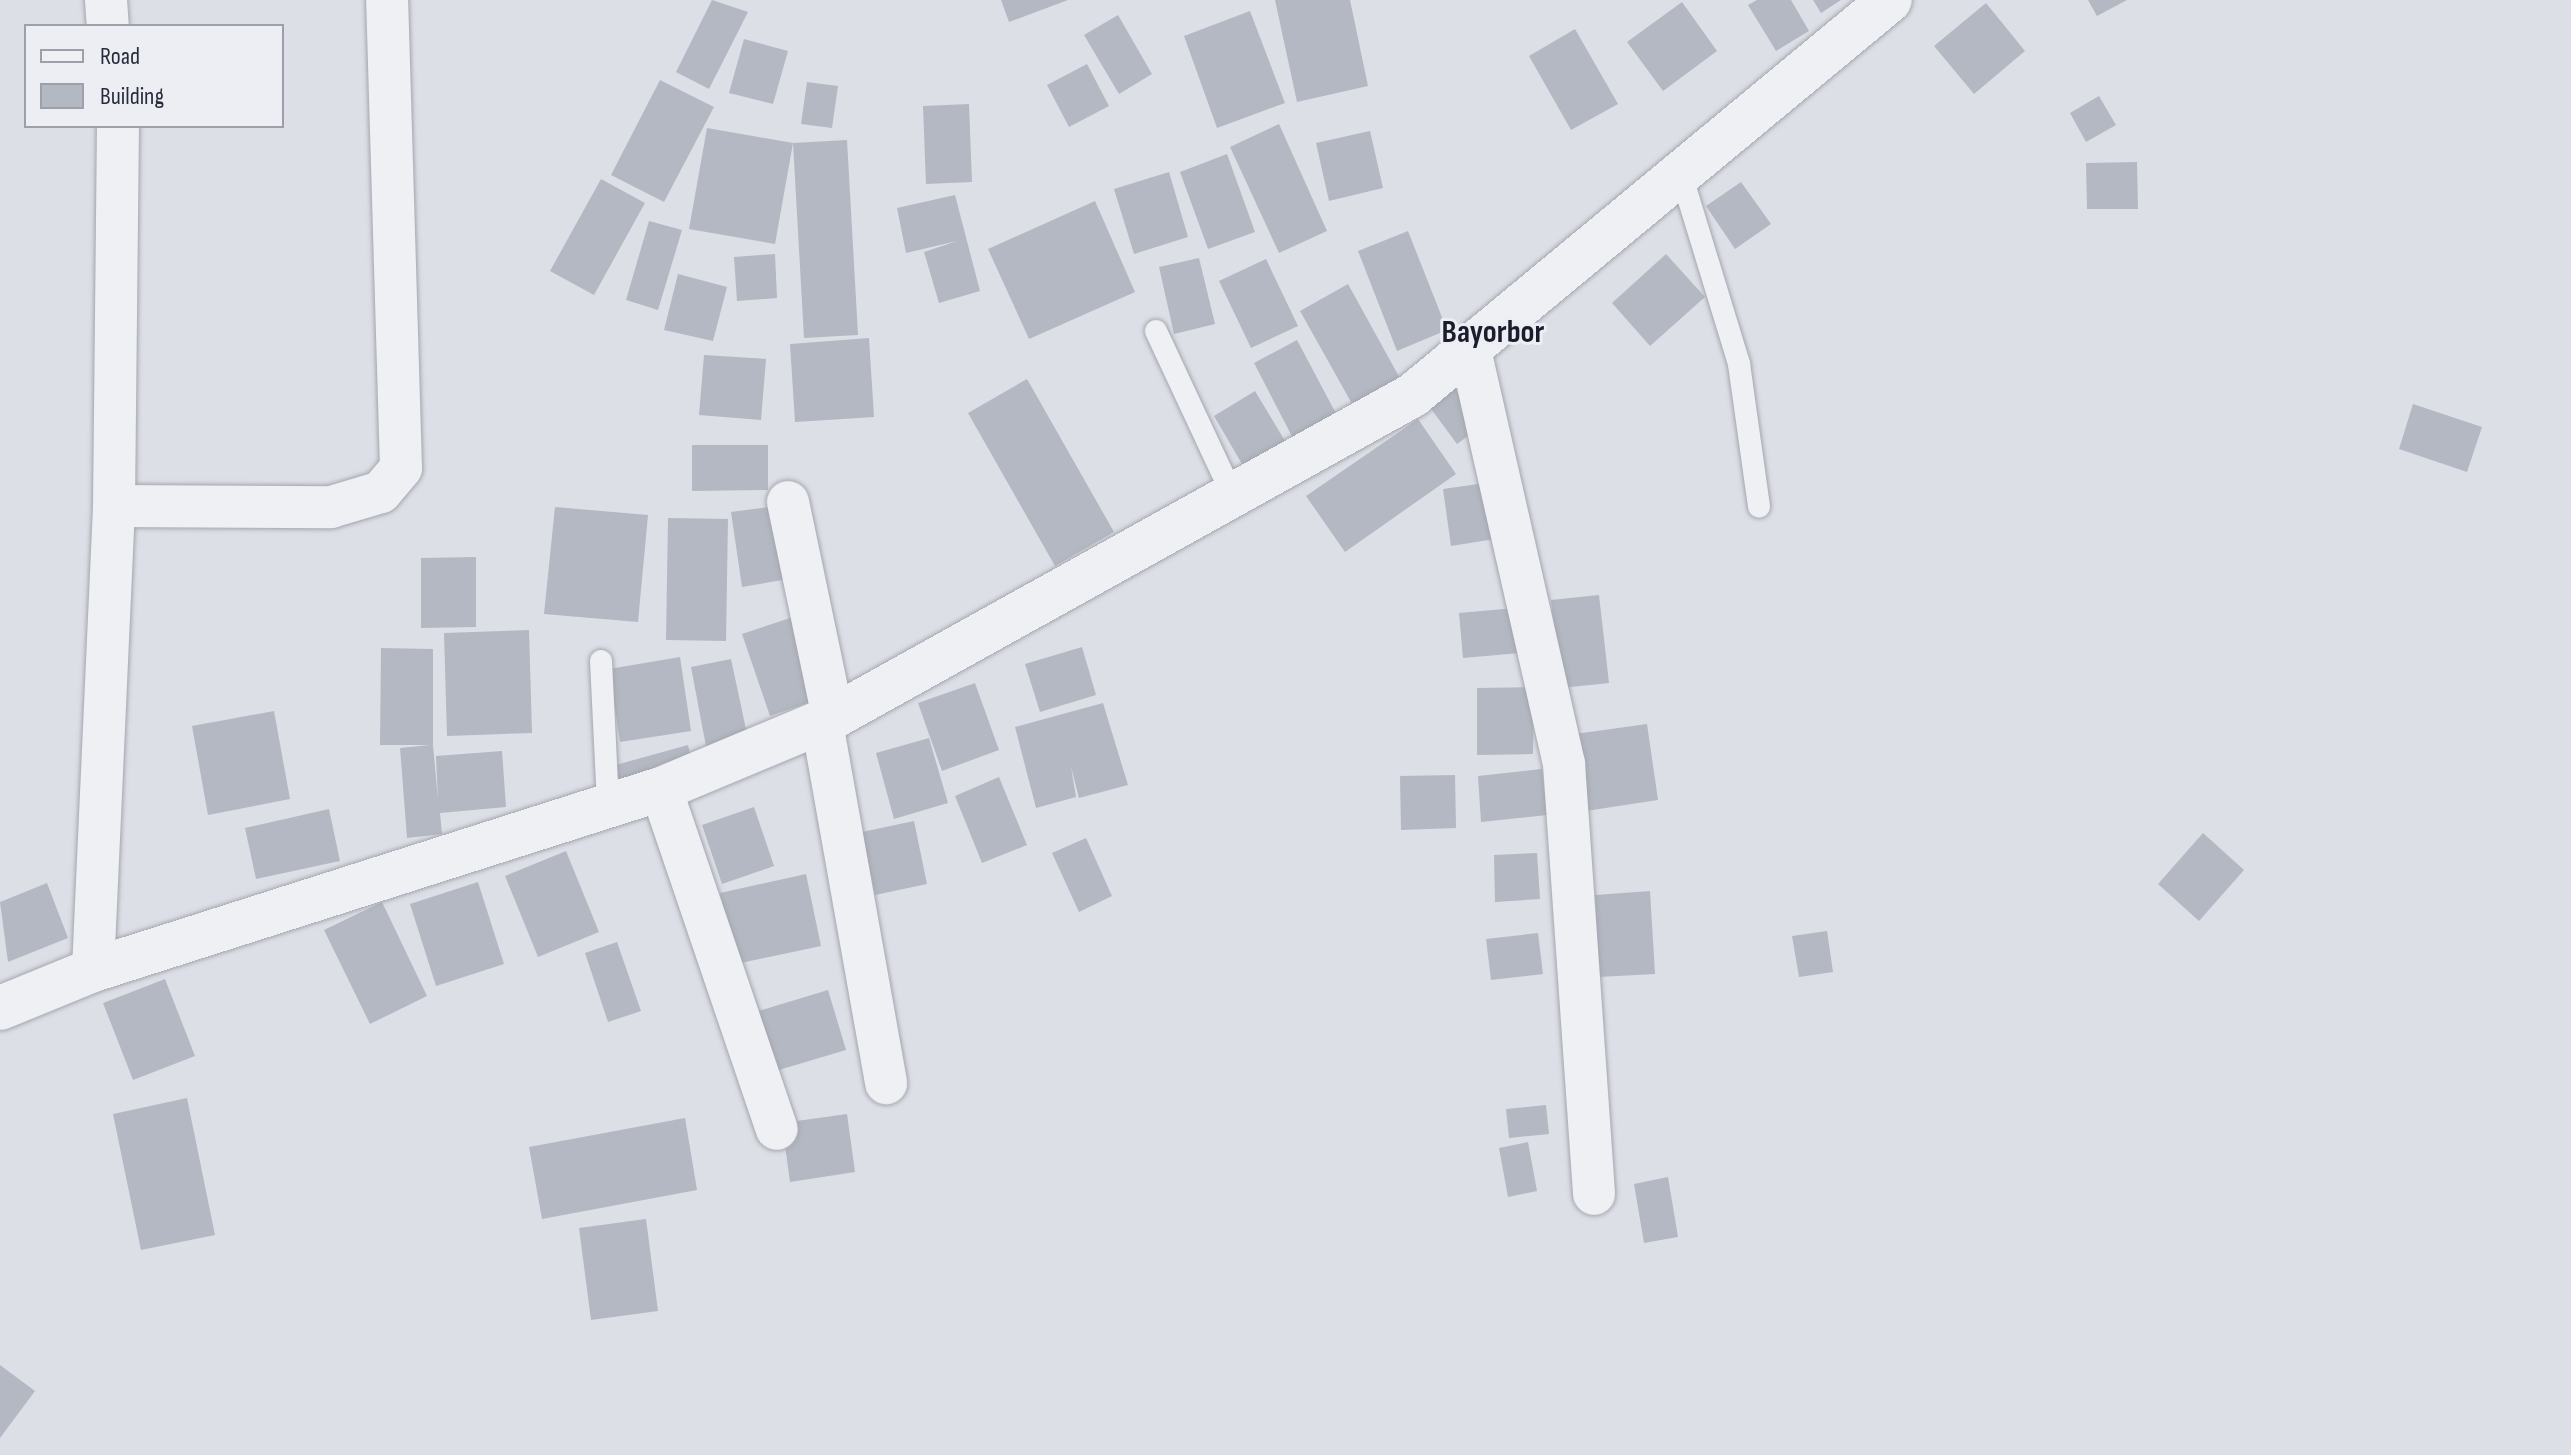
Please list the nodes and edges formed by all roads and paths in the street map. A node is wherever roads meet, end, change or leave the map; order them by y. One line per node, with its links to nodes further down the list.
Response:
1 (106, 0): 4 (street)
2 (387, 0): 11 (street)
3 (1890, 0): 6 (street)
4 (108, 24)
5 (118, 128): 11 (street)
6 (1681, 174): 8 (street); 12 (lane)
7 (1156, 331): 9 (lane)
8 (1470, 350): 9 (street); 21 (street)
9 (1233, 496): 14 (street)
10 (788, 502): 14 (street)
11 (114, 506): 17 (street)
12 (1759, 507)
13 (601, 661): 16 (lane)
14 (828, 720): 15 (street); 19 (street)
15 (661, 789): 16 (street); 20 (street)
16 (608, 806): 17 (street)
17 (93, 970): 18 (street)
18 (0, 1008)
19 (886, 1083)
20 (777, 1129)
21 (1594, 1194)

